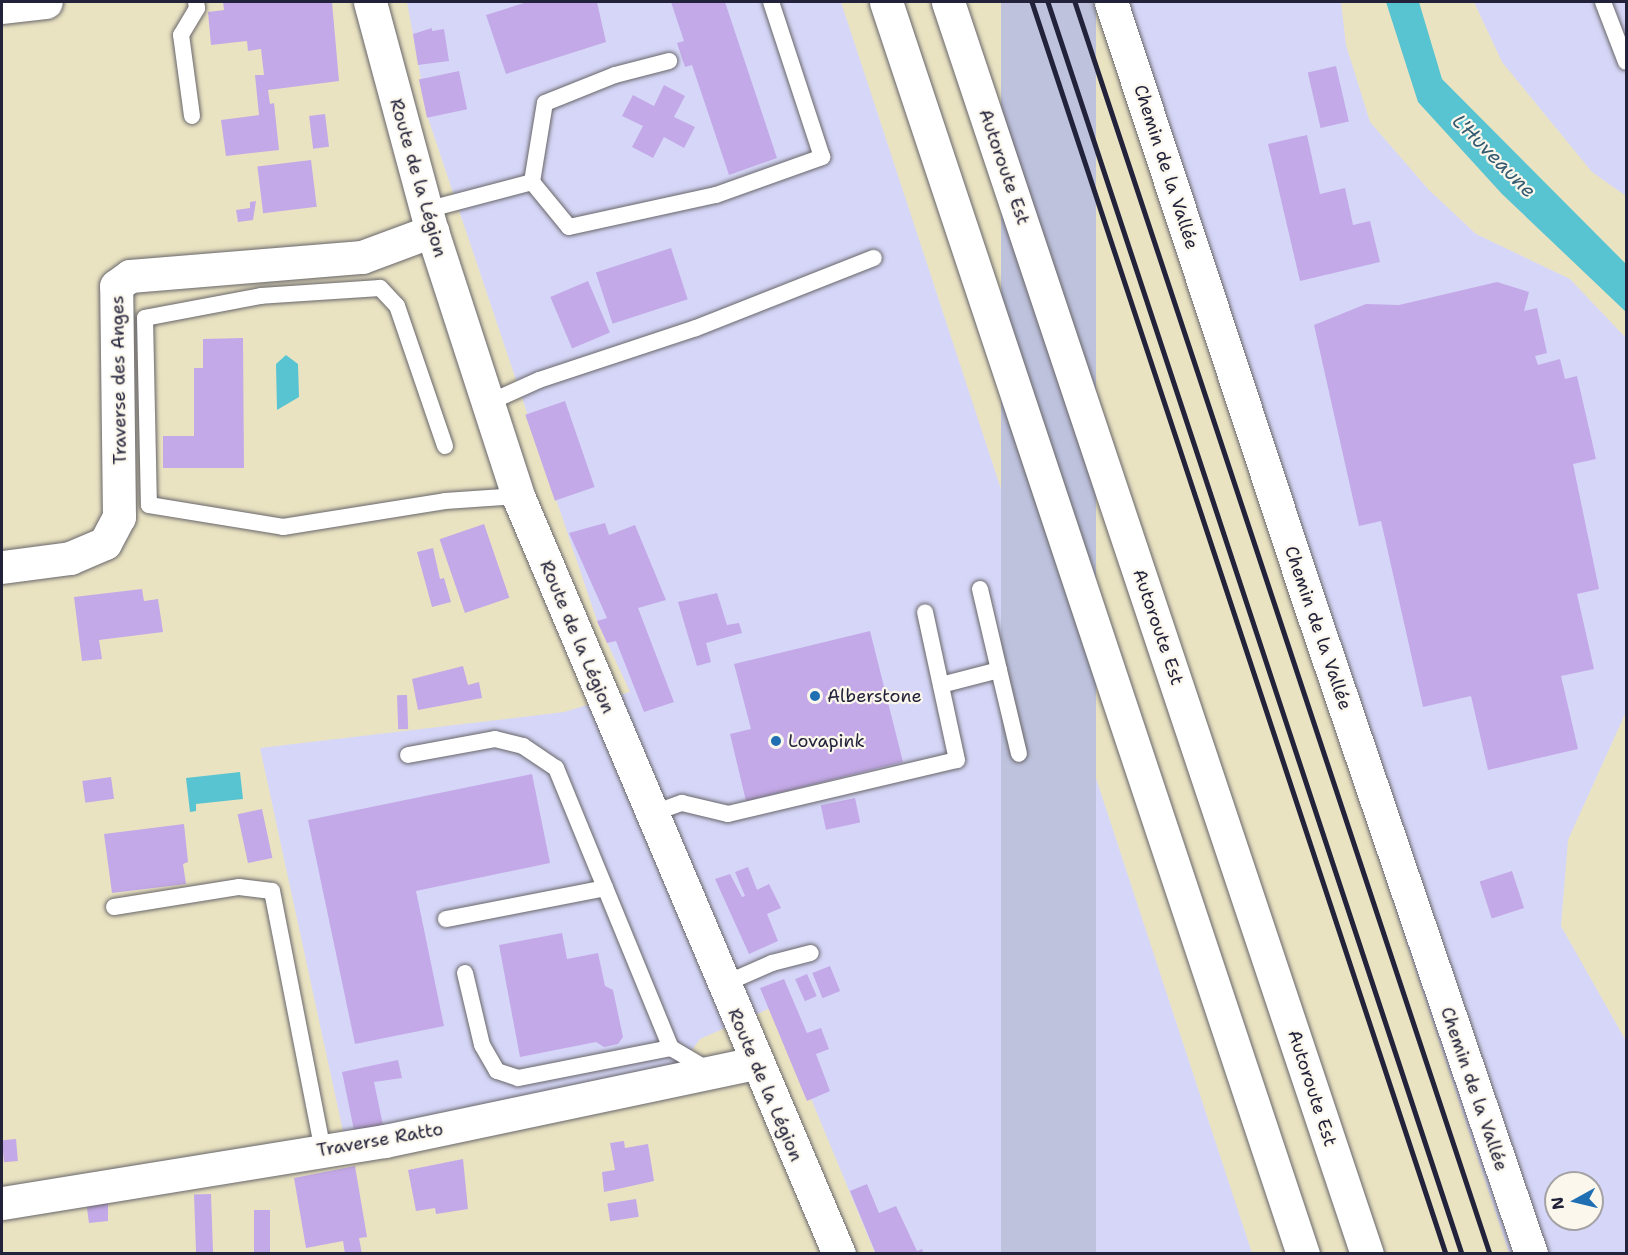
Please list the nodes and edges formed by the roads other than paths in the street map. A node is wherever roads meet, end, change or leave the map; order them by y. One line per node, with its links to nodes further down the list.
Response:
1 (46, 2): 9 (main road)
2 (196, 2): 12 (lane)
3 (370, 2): 14 (main road, Route de la Légion)
4 (771, 2): 13 (lane)
5 (886, 2): 39 (main road)
6 (948, 2): 40 (main road, Autoroute Est)
7 (1111, 2): 41 (main road, Chemin de la Vallée)
8 (1603, 2): 11 (lane)
9 (2, 7)
10 (669, 61): 13 (lane)
11 (1626, 62)
12 (192, 116)
13 (531, 182): 14 (lane)
14 (429, 220): 16 (main road, Route de la Légion); 19 (main road, Traverse des Anges)
15 (874, 258): 16 (lane)
16 (488, 403): 18 (main road, Route de la Légion)
17 (445, 446): 18 (lane)
18 (518, 496): 26 (main road, Route de la Légion)
19 (2, 567)
20 (980, 589): 22 (lane)
21 (925, 612): 23 (lane)
22 (999, 670): 23 (lane); 24 (lane)
23 (940, 685): 26 (lane)
24 (1019, 754)
25 (408, 755): 27 (lane)
26 (651, 814): 32 (main road, Route de la Légion)
27 (606, 888): 29 (lane); 33 (lane)
28 (114, 907): 36 (lane)
29 (446, 919)
30 (811, 953): 32 (lane)
31 (465, 973): 33 (lane)
32 (722, 985): 34 (main road, Route de la Légion)
33 (671, 1048): 35 (lane)
34 (755, 1063): 35 (main road, Traverse Ratto); 38 (main road, Route de la Légion)
35 (713, 1073): 36 (main road, Traverse Ratto)
36 (323, 1151): 37 (main road, Traverse Ratto)
37 (2, 1203)
38 (839, 1254)
39 (1303, 1254)
40 (1367, 1254)
41 (1531, 1254)

